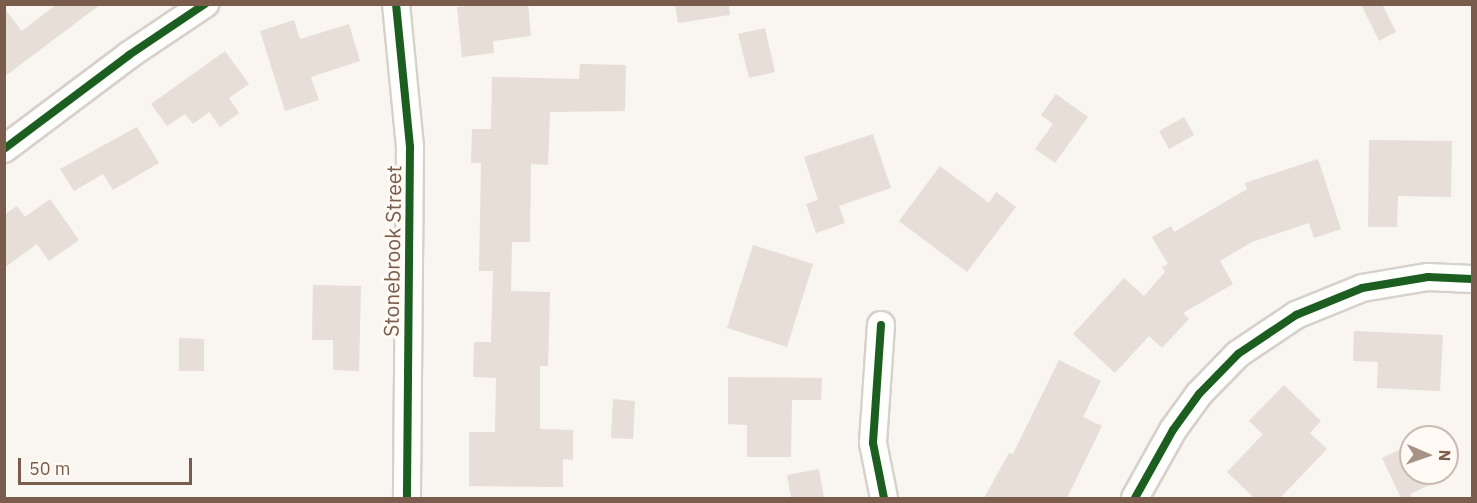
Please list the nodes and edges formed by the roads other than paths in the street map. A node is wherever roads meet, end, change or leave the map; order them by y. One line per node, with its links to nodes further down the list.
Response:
1 (205, 4): 3 (street)
2 (396, 4): 6 (street, Stonebrook Street)
3 (4, 149)
4 (1473, 279): 8 (street)
5 (880, 325): 7 (street)
6 (407, 498)
7 (884, 498)
8 (1135, 498)

